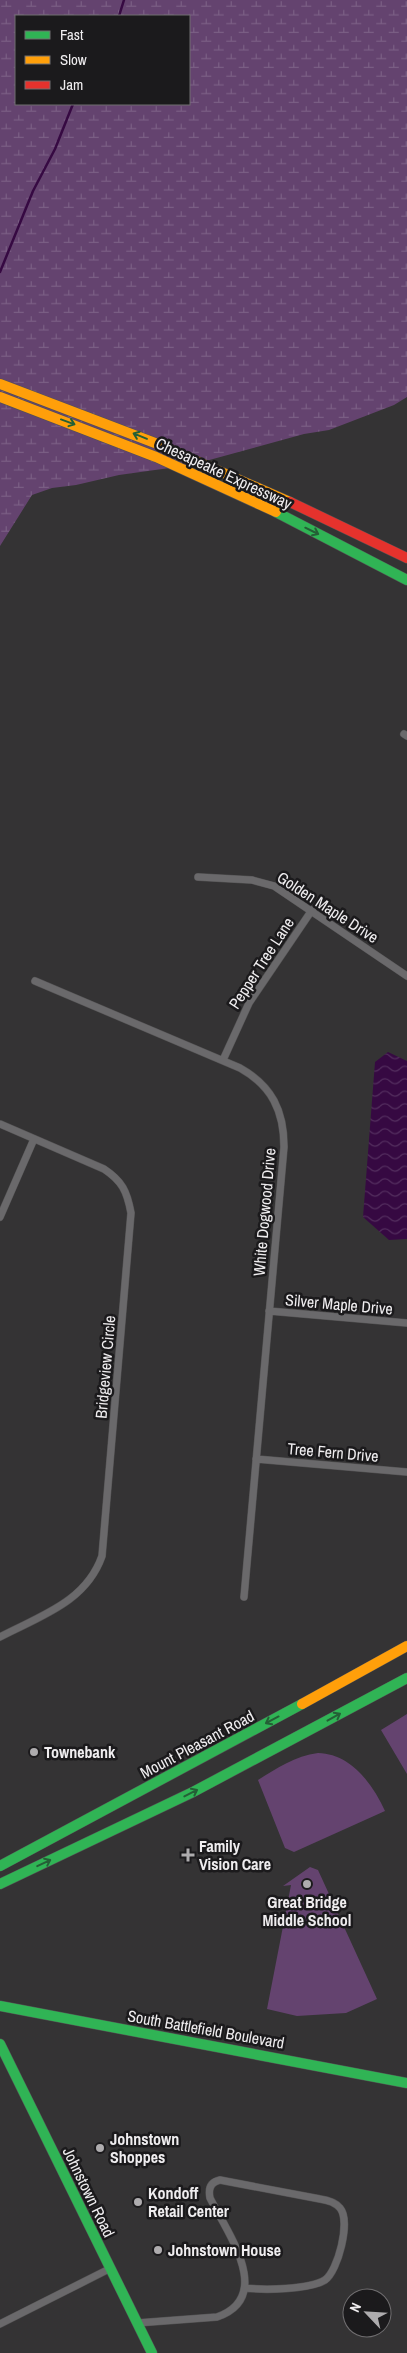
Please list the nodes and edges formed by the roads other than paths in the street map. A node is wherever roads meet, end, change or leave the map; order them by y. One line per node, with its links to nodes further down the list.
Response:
1 (0, 384): 3 (main road, Chesapeake Expressway, one-way to 1)
2 (0, 397): 4 (main road, Chesapeake Expressway, one-way to 4)
3 (407, 558)
4 (407, 580)
5 (198, 877): 6 (street, Golden Maple Drive)
6 (312, 910): 7 (street, Golden Maple Drive); 9 (street, Pepper Tree Lane)
7 (407, 976)
8 (34, 981): 9 (street, White Dogwood Drive)
9 (223, 1060): 13 (street, White Dogwood Drive)
10 (0, 1124): 11 (street, Bridgeview Circle)
11 (34, 1139): 12 (street); 18 (street, Bridgeview Circle)
12 (0, 1217)
13 (269, 1311): 14 (street, Silver Maple Drive); 15 (street, White Dogwood Drive)
14 (407, 1324)
15 (256, 1459): 16 (street, Tree Fern Drive); 17 (street, White Dogwood Drive)
16 (407, 1472)
17 (244, 1597)
18 (0, 1637)
19 (407, 1646): 21 (main road, Mount Pleasant Road, one-way to 21)
20 (407, 1678): 23 (main road, one-way to 20)
21 (111, 1806): 22 (main road, Mount Pleasant Road); 23 (main road)
22 (0, 1866)
23 (14, 1877): 24 (main road)
24 (0, 1884)
25 (0, 2006): 27 (main road, South Battlefield Boulevard)
26 (0, 2044): 28 (main road, Johnstown Road)
27 (407, 2082)
28 (110, 2268): 30 (main road, Johnstown Road); 31 (street)
29 (245, 2288): 29 (street); 30 (street)
30 (137, 2323): 32 (main road, Johnstown Road)
31 (0, 2324)
32 (152, 2353)

